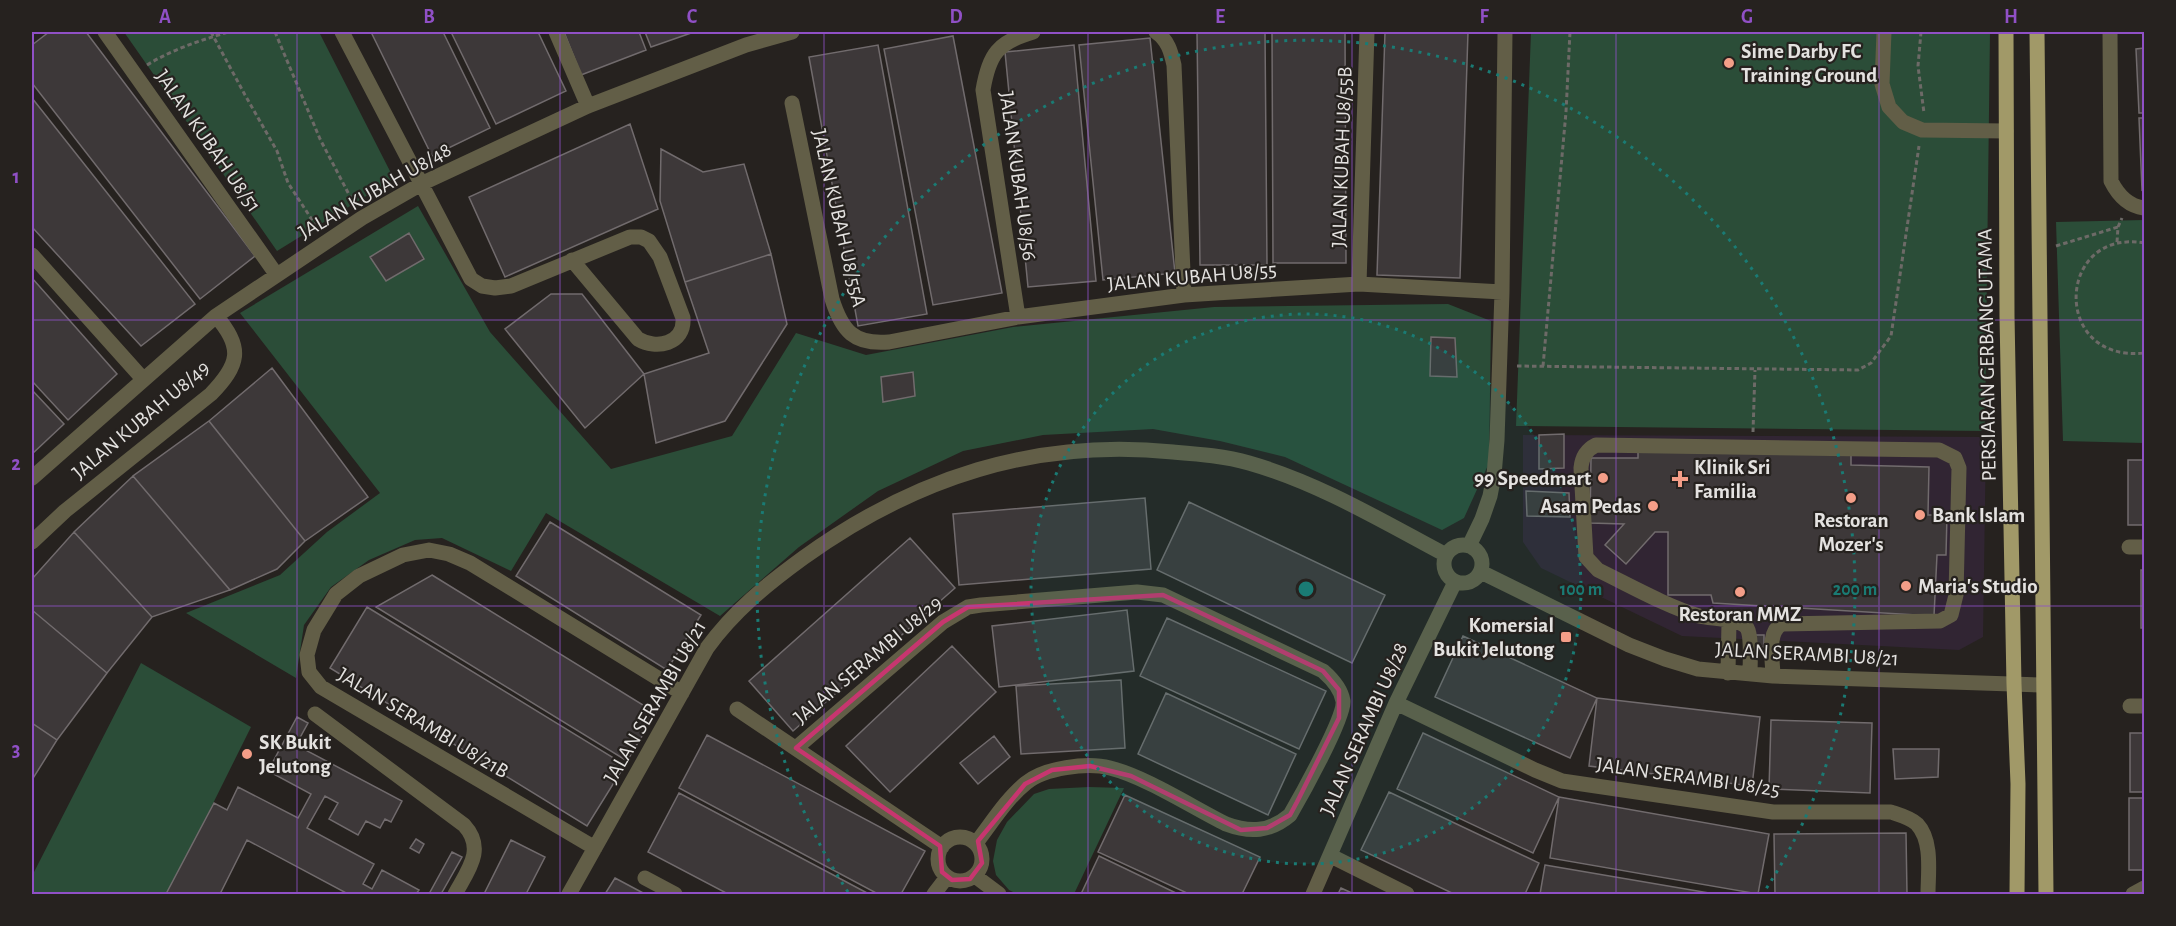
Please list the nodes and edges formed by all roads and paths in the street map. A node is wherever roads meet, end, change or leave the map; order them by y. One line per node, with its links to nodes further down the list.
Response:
1 (105, 32): 20 (street, JALAN KUBAH U8/51)
2 (211, 32): 18 (path)
3 (228, 32): 18 (path)
4 (274, 32): 27 (path)
5 (342, 32): 25 (street)
6 (556, 32): 22 (street)
7 (792, 32): 19 (street, JALAN KUBAH U8/48)
8 (1033, 32): 40 (street, JALAN KUBAH U8/56)
9 (1156, 32): 38 (street)
10 (1367, 32): 36 (street, JALAN KUBAH U8/55B)
11 (1505, 32): 37 (street)
12 (1570, 32): 44 (path)
13 (1884, 32): 23 (street)
14 (1921, 32): 23 (path)
15 (2006, 32): 24 (main road, PERSIARAN GERBANG UTAMA)
16 (2037, 32): 32 (main road)
17 (2110, 32): 26 (street)
18 (214, 36): 20 (path); 29 (path)
19 (744, 38): 22 (street, JALAN KUBAH U8/48)
20 (134, 73): 35 (street, JALAN KUBAH U8/51)
21 (792, 103): 41 (street, JALAN KUBAH U8/55A)
22 (588, 106): 25 (street, JALAN KUBAH U8/48)
23 (1922, 130): 24 (street); 45 (path)
24 (2006, 131): 58 (main road, PERSIARAN GERBANG UTAMA)
25 (423, 183): 27 (street, JALAN KUBAH U8/48); 34 (street)
26 (2137, 205): 28 (path)
27 (362, 218): 29 (street, JALAN KUBAH U8/48)
28 (2118, 227): 31 (path); 32 (path)
29 (326, 241): 35 (street, JALAN KUBAH U8/48)
30 (2145, 242): 31 (path)
31 (2118, 243): 42 (path)
32 (2039, 249): 59 (main road)
33 (32, 255): 46 (street)
34 (572, 260): 34 (street)
35 (276, 274): 39 (street, JALAN KUBAH U8/48)
36 (1359, 284): 37 (street, JALAN KUBAH U8/55); 38 (street, JALAN KUBAH U8/55)
37 (1502, 292): 43 (street)
38 (1184, 296): 40 (street, JALAN KUBAH U8/55)
39 (216, 316): 46 (street, JALAN KUBAH U8/48); 49 (street, JALAN KUBAH U8/49)
40 (1018, 316): 41 (street, JALAN KUBAH U8/55)
41 (889, 342)
42 (2145, 353)
43 (1500, 366): 44 (path); 50 (street)
44 (1543, 366): 45 (path)
45 (1755, 370): 47 (path)
46 (143, 379): 48 (street, JALAN KUBAH U8/48)
47 (1753, 448): 54 (street); 57 (street)
48 (32, 478)
49 (32, 542)
50 (1469, 546): 51 (street); 52 (street)
51 (1446, 555): 53 (street); 60 (street, JALAN SERAMBI U8/21)
52 (1481, 572): 53 (street); 55 (street, JALAN SERAMBI U8/21)
53 (1455, 582): 61 (street, JALAN SERAMBI U8/28)
54 (1730, 621): 55 (street); 56 (street)
55 (1728, 673): 56 (street, JALAN SERAMBI U8/21)
56 (1750, 674): 57 (street, JALAN SERAMBI U8/21)
57 (1773, 676): 58 (street, JALAN SERAMBI U8/21)
58 (2014, 684): 59 (street, JALAN SERAMBI U8/21); 81 (main road, PERSIARAN GERBANG UTAMA)
59 (2043, 685): 82 (main road)
60 (682, 693): 67 (street, JALAN SERAMBI U8/21); 67 (street, JALAN SERAMBI U8/21B)
61 (1396, 703): 68 (street, JALAN SERAMBI U8/28); 80 (street, JALAN SERAMBI U8/25)
62 (737, 709): 64 (street)
63 (315, 714): 73 (street)
64 (796, 748): 65 (street, JALAN SERAMBI U8/29); 66 (street)
65 (976, 843): 66 (street); 69 (street)
66 (942, 847): 70 (street)
67 (595, 848): 74 (street, JALAN SERAMBI U8/21)
68 (1331, 856): 78 (street, JALAN SERAMBI U8/28); 79 (street)
69 (975, 876): 70 (street); 77 (street)
70 (947, 877): 76 (street)
71 (645, 878): 75 (street)
72 (2145, 888): 83 (street)
73 (455, 894)
74 (569, 894)
75 (675, 894)
76 (934, 894)
77 (999, 894)
78 (1313, 894)
79 (1407, 894)
80 (1928, 894)
81 (2017, 894)
82 (2046, 894)
83 (2133, 894)

